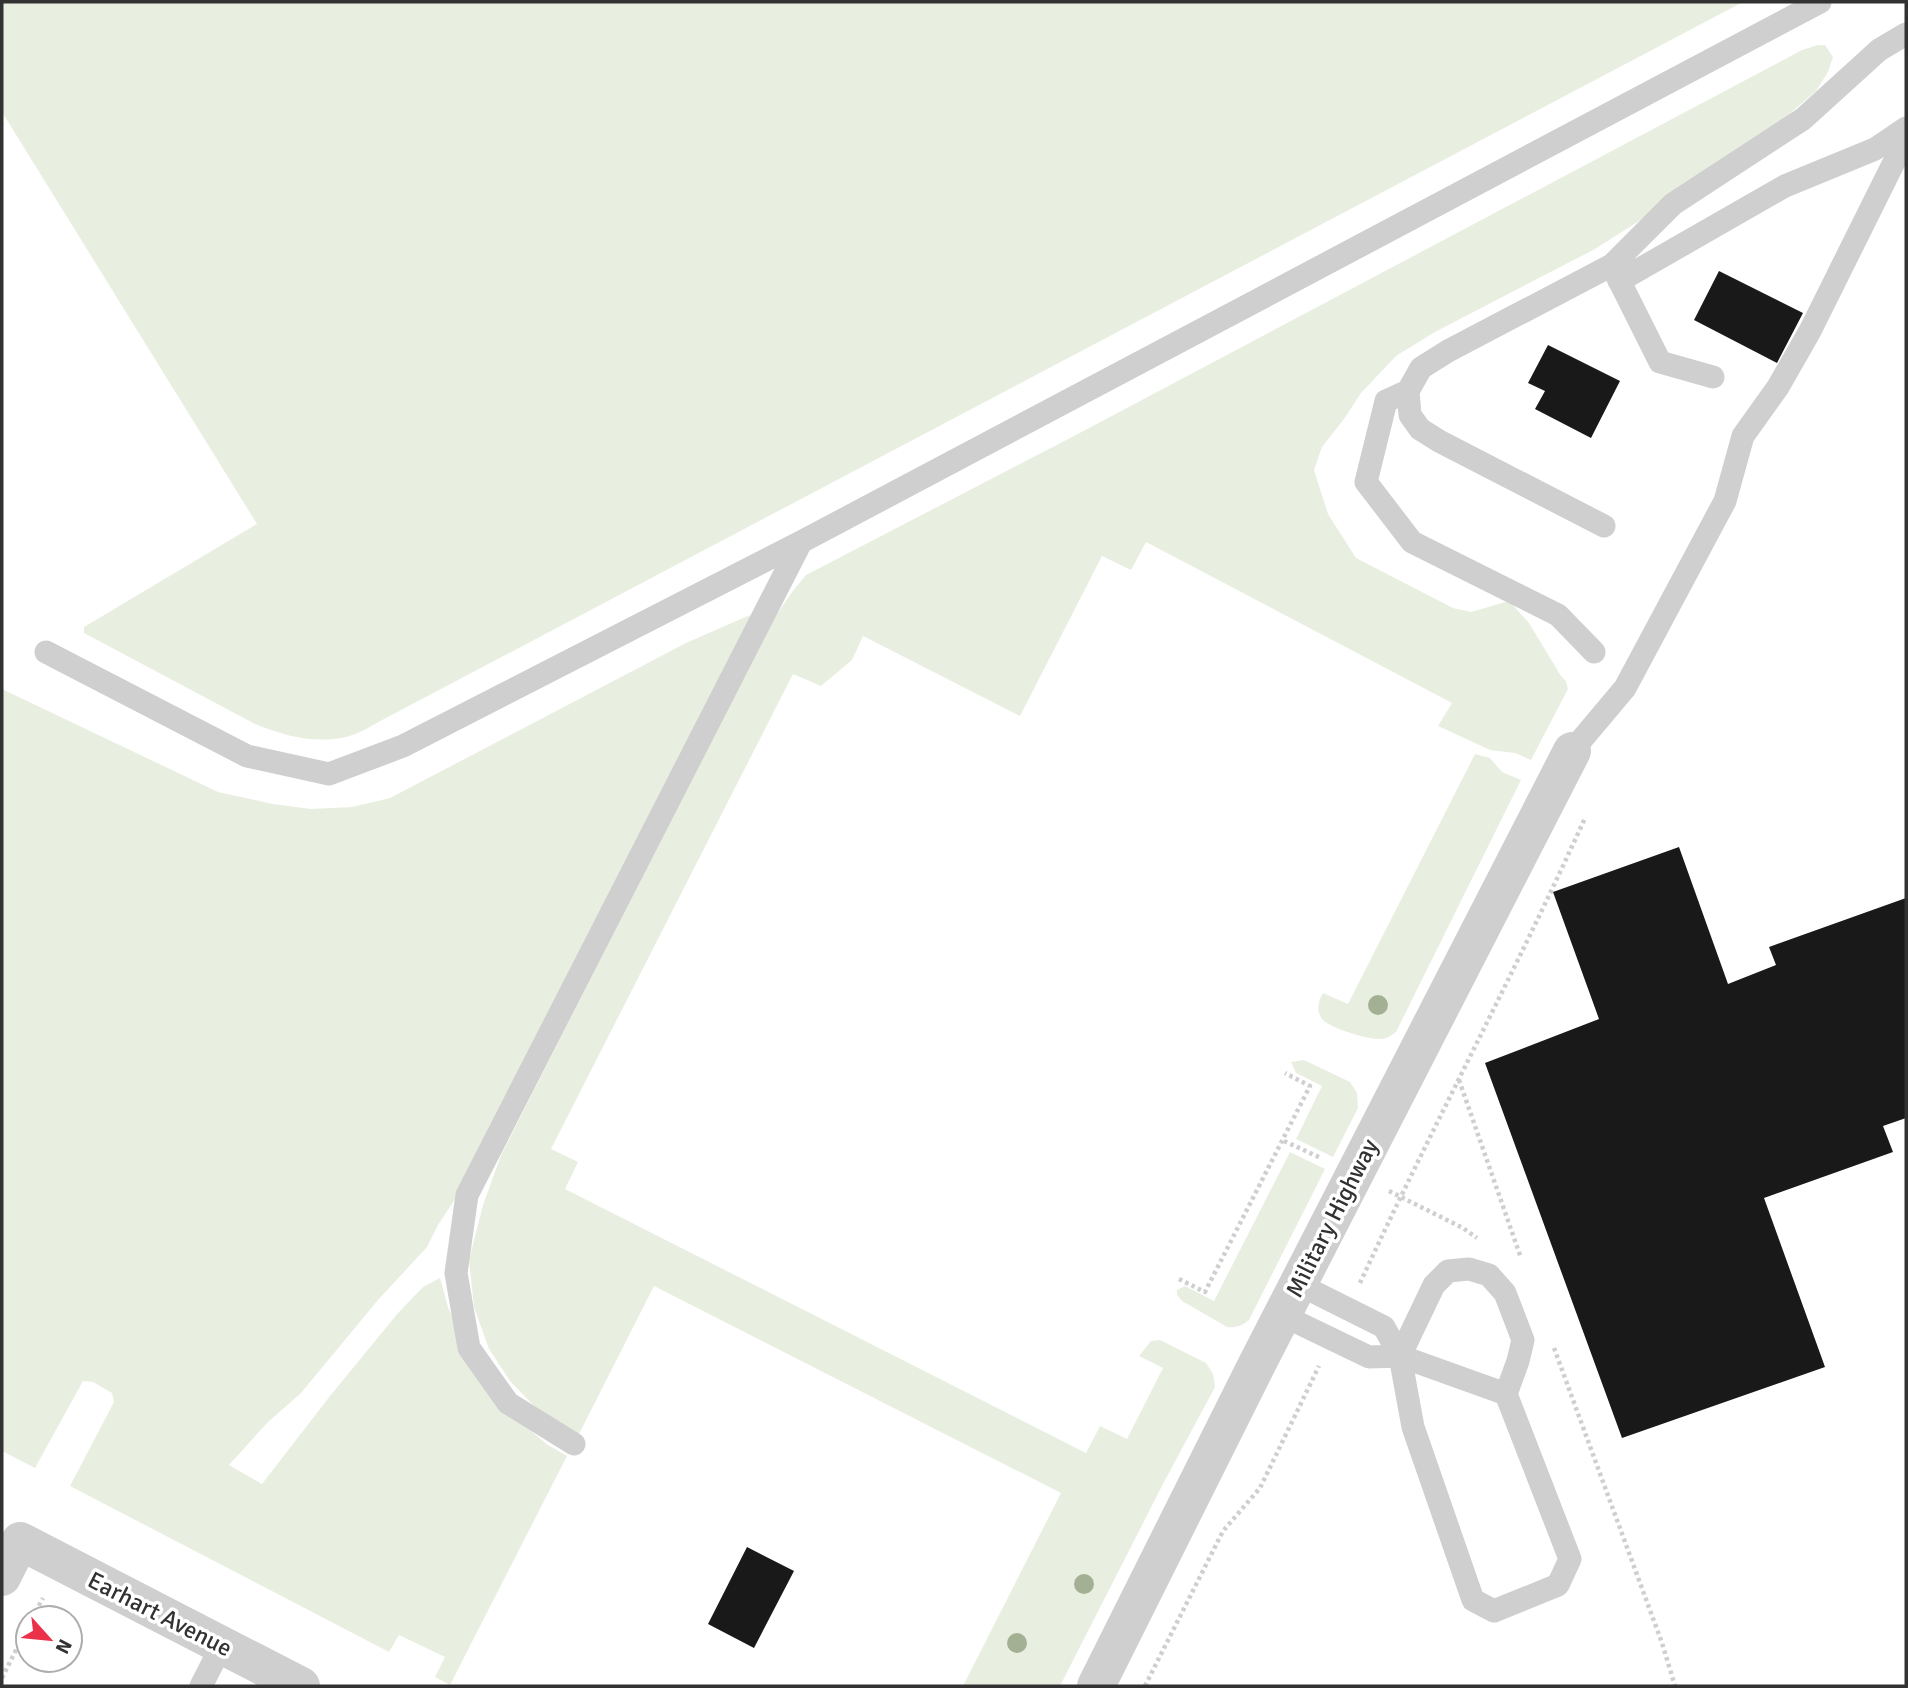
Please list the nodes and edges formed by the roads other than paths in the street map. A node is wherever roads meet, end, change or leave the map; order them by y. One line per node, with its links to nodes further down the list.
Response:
1 (1820, 2): 9 (lane)
2 (1906, 34): 5 (lane)
3 (1906, 128): 5 (lane)
4 (1906, 138): 12 (lane)
5 (1616, 273): 6 (lane); 7 (lane)
6 (1713, 377)
7 (1408, 391): 8 (lane); 11 (lane)
8 (1604, 526)
9 (801, 542): 10 (lane); 16 (lane)
10 (46, 652)
11 (1594, 652)
12 (1572, 751): 13 (street, Military Highway)
13 (1290, 1300): 14 (lane); 14 (lane); 21 (street, Military Highway)
14 (1400, 1356): 15 (lane); 15 (lane); 15 (lane)
15 (1506, 1394)
16 (574, 1444)
17 (2, 1577): 18 (street, Earhart Avenue)
18 (222, 1645): 19 (lane); 20 (street, Earhart Avenue)
19 (201, 1686)
20 (301, 1686)
21 (1096, 1686)

